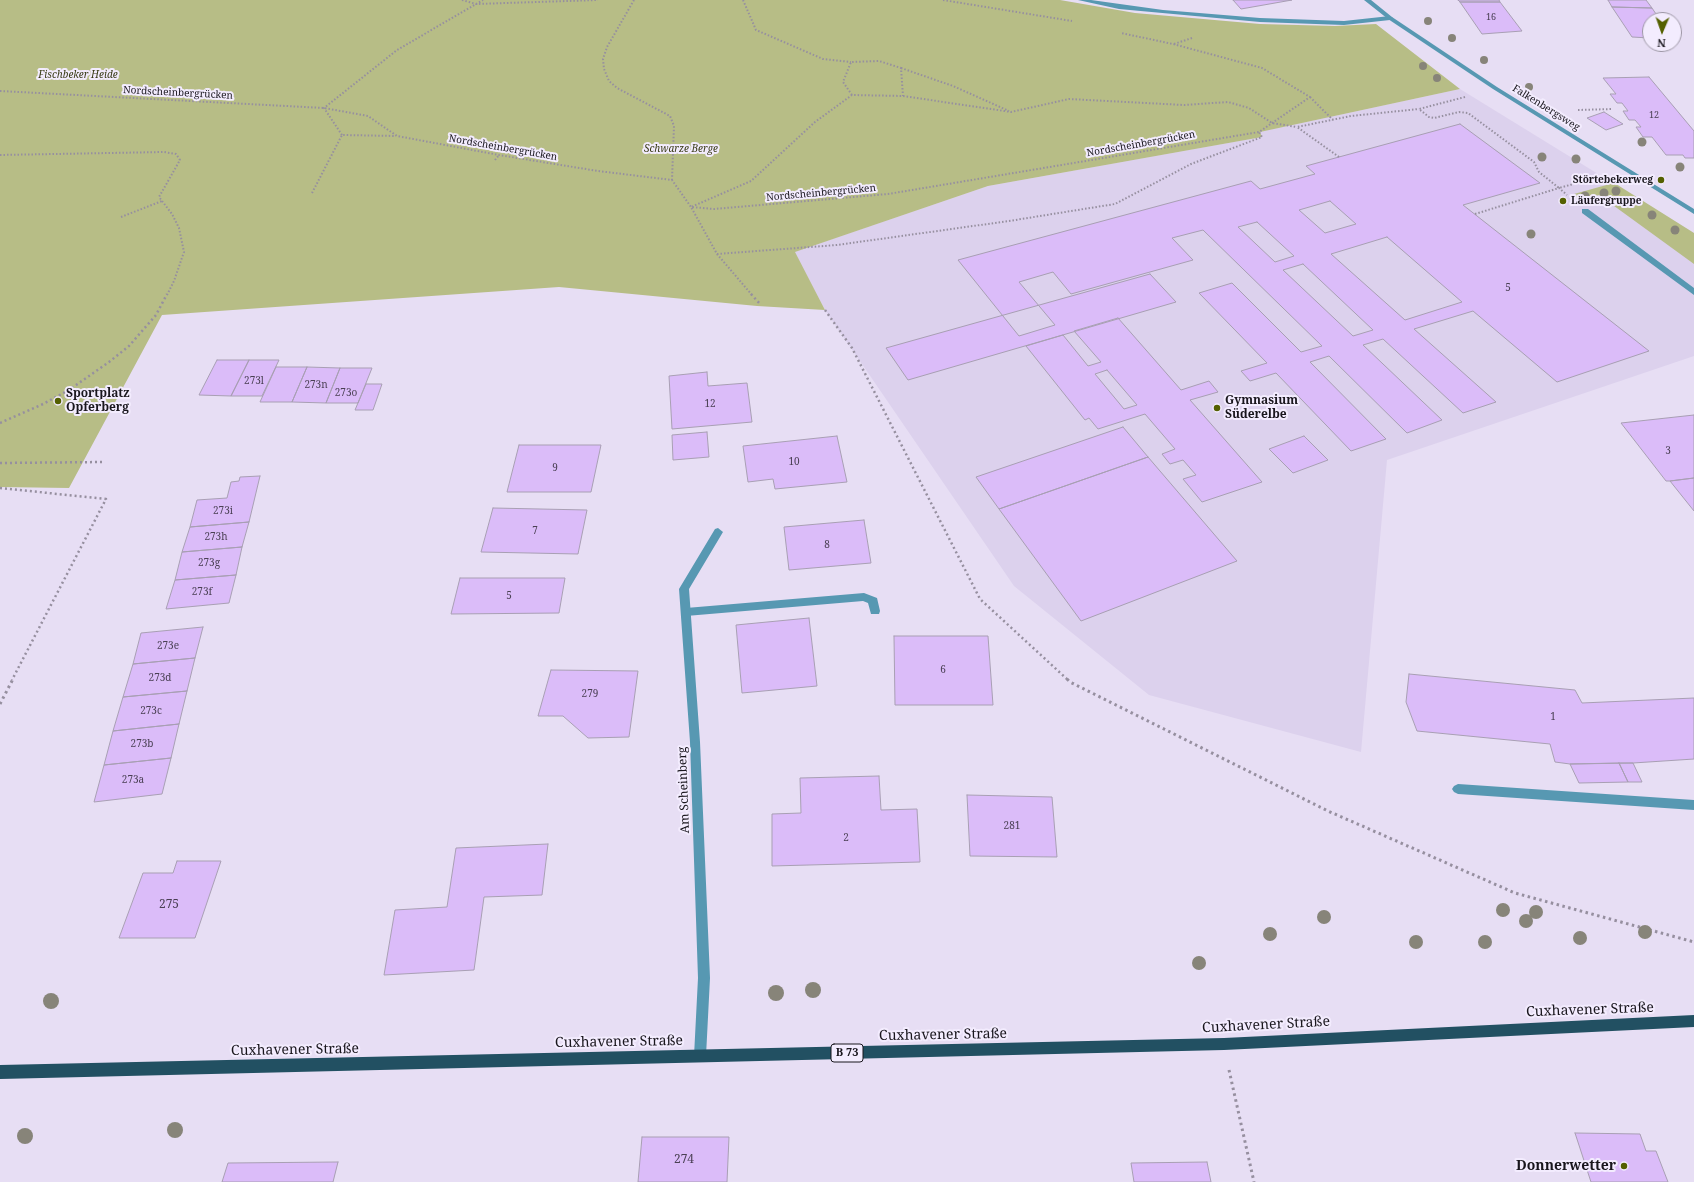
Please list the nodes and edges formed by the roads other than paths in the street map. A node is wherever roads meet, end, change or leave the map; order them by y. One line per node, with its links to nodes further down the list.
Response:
1 (1081, 0): 3 (street)
2 (1367, 0): 3 (street, Falkenbergsweg)
3 (1390, 18): 5 (street, Falkenbergsweg)
4 (1585, 211): 6 (street)
5 (1694, 212)
6 (1694, 292)
7 (718, 532): 9 (street, Am Scheinberg)
8 (875, 611): 9 (street)
9 (686, 612): 13 (street, Am Scheinberg)
10 (1458, 789): 11 (street)
11 (1694, 805)
12 (1694, 1021): 13 (main road, Cuxhavener Straße / B 73)
13 (700, 1056): 14 (main road, Cuxhavener Straße / B 73)
14 (0, 1072)

